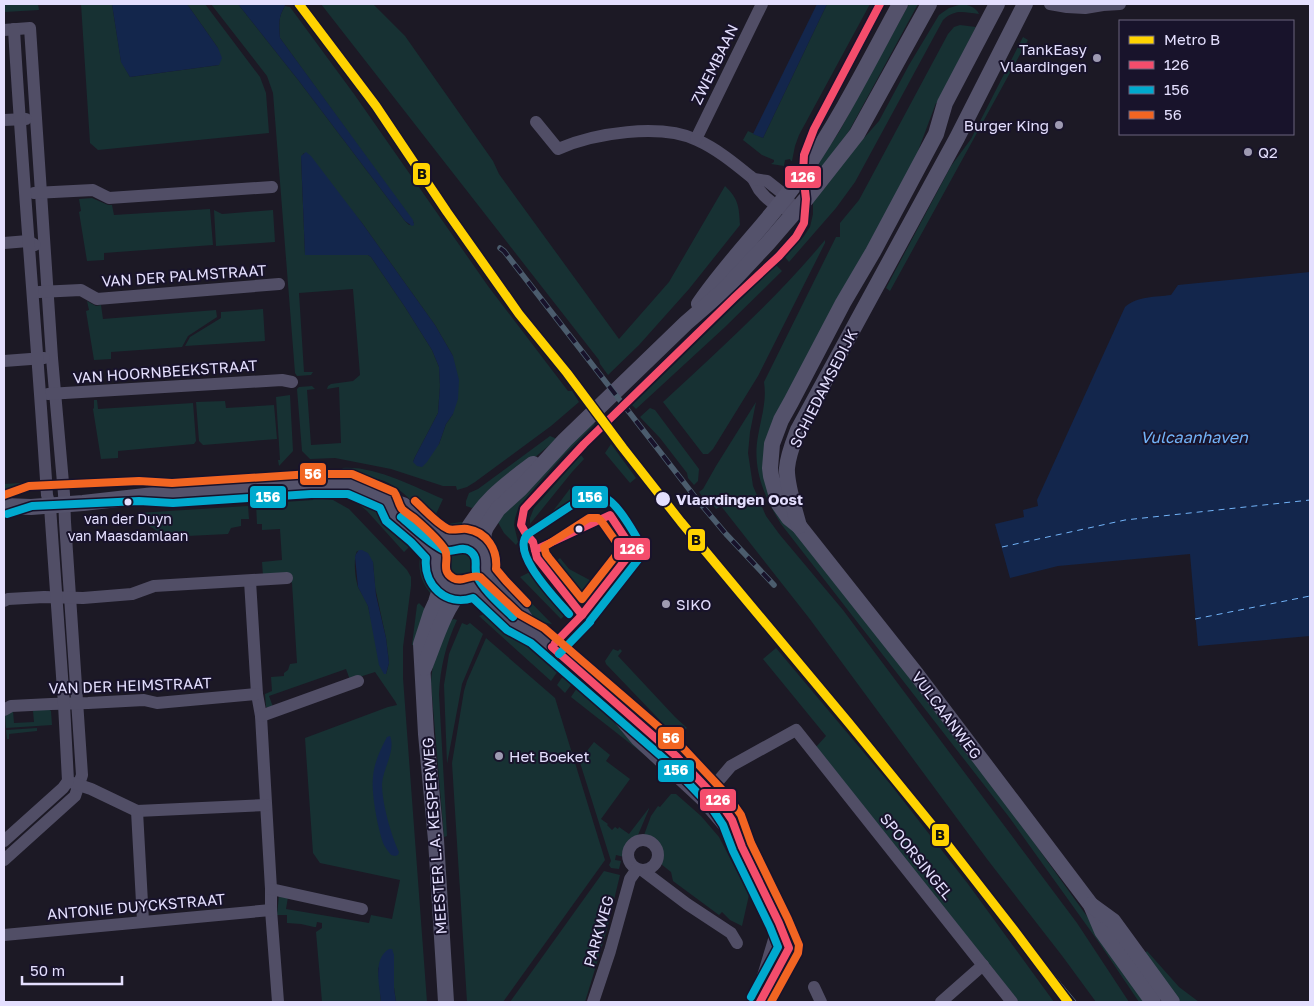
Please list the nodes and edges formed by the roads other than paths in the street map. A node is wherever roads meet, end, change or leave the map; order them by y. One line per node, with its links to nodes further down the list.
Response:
1 (762, 4): 14 (street, ZWEMBAAN)
2 (900, 4): 18 (main road)
3 (929, 4): 19 (main road)
4 (997, 4): 37 (main road, SCHIEDAMSEDIJK)
5 (1025, 4): 37 (main road, SCHIEDAMSEDIJK)
6 (1050, 4): 7 (street)
7 (1102, 4): 8 (street)
8 (1120, 4)
9 (9, 29): 10 (street); 11 (street)
10 (37, 118): 11 (street); 16 (street)
11 (19, 119): 12 (street); 17 (street)
12 (4, 120)
13 (536, 122): 14 (street)
14 (696, 139): 18 (street)
15 (272, 187): 16 (street)
16 (41, 193): 17 (street); 22 (street)
17 (25, 194): 20 (street)
18 (782, 201): 19 (street); 26 (main road)
19 (795, 212): 26 (main road)
20 (28, 241): 21 (street); 22 (street); 25 (street)
21 (4, 243)
22 (44, 245): 24 (street)
23 (279, 284): 24 (street, VAN DER PALMSTRAAT)
24 (48, 292): 25 (street, VAN DER PALMSTRAAT); 27 (street)
25 (33, 293): 28 (street)
26 (686, 323): 33 (main road)
27 (52, 358): 28 (street); 31 (street)
28 (37, 359): 29 (street); 32 (street)
29 (4, 361)
30 (292, 382): 31 (street, VAN HOORNBEEKSTRAAT)
31 (55, 393): 32 (street, VAN HOORNBEEKSTRAAT); 34 (street)
32 (40, 394): 34 (street)
33 (564, 440): 38 (main road); 39 (main road)
34 (57, 500): 35 (main road); 36 (main road); 46 (street); 47 (street)
35 (388, 500): 38 (main road); 40 (main road)
36 (4, 505)
37 (799, 526): 67 (main road, VULCAANWEG)
38 (456, 540): 39 (main road); 40 (main road)
39 (482, 550): 41 (main road)
40 (436, 555): 44 (main road)
41 (486, 572): 45 (main road); 49 (street)
42 (287, 578): 43 (street)
43 (250, 581): 47 (street); 53 (street)
44 (442, 583): 45 (main road); 50 (main road, MEESTER L.A. KESPERWEG)
45 (468, 588): 49 (street); 50 (main road, MEESTER L.A. KESPERWEG)
46 (56, 597): 47 (street); 48 (street); 55 (street)
47 (70, 597): 54 (street)
48 (4, 601)
49 (537, 634): 51 (street)
50 (423, 670): 77 (main road, MEESTER L.A. KESPERWEG)
51 (588, 680): 58 (street); 59 (street)
52 (358, 681): 57 (street)
53 (258, 694): 54 (street, VAN DER HEIMSTRAAT); 57 (street)
54 (77, 703): 55 (street, VAN DER HEIMSTRAAT); 60 (street)
55 (64, 704): 56 (street, VAN DER HEIMSTRAAT); 60 (street)
56 (4, 710)
57 (261, 716): 62 (street)
58 (676, 756): 59 (street); 61 (street)
59 (661, 762): 61 (street)
60 (73, 784): 63 (street); 64 (street); 65 (street)
61 (706, 795): 73 (street, SPOORSINGEL); 75 (street)
62 (266, 805): 63 (street); 66 (street)
63 (137, 812): 70 (street)
64 (4, 841)
65 (4, 860)
66 (271, 889): 68 (street); 69 (street)
67 (1092, 906): 82 (main road, VULCAANWEG); 83 (main road, VULCAANWEG)
68 (362, 909)
69 (271, 910): 70 (street, ANTONIE DUYCKSTRAAT); 76 (street)
70 (143, 921): 71 (street, ANTONIE DUYCKSTRAAT)
71 (4, 934)
72 (737, 943): 78 (street, PARKWEG)
73 (983, 965): 80 (street); 81 (street, SPOORSINGEL)
74 (814, 987): 79 (street)
75 (760, 1001)
76 (278, 1002)
77 (446, 1002)
78 (593, 1002)
79 (821, 1002)
80 (941, 1002)
81 (1012, 1002)
82 (1153, 1002)
83 (1172, 1002)

